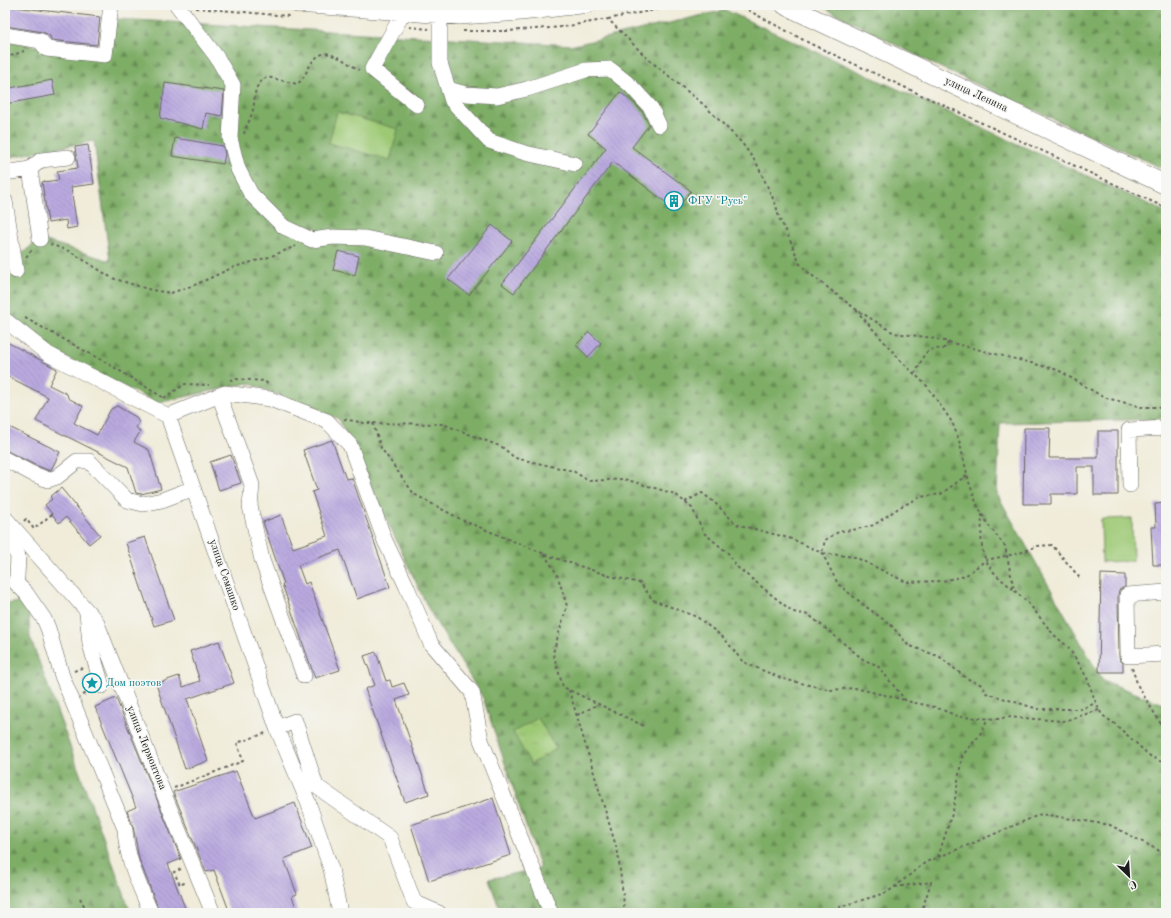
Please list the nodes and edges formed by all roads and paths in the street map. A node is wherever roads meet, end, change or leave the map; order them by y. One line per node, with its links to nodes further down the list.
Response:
1 (111, 5): 11 (street)
2 (177, 5): 19 (street)
3 (298, 5): 8 (street)
4 (589, 5): 9 (street)
5 (680, 5): 10 (path)
6 (731, 5): 25 (path)
7 (785, 5): 23 (main road, улица Ленина)
8 (412, 11): 9 (street); 14 (street)
9 (440, 16): 15 (street)
10 (608, 19)
11 (5, 36)
12 (24, 51): 13 (path)
13 (5, 58)
14 (372, 69): 16 (street); 19 (path)
15 (448, 89): 17 (street); 20 (street)
16 (417, 105)
17 (659, 126)
18 (68, 156): 21 (street)
19 (235, 157): 27 (street)
20 (574, 164)
21 (30, 169): 22 (street); 26 (street)
22 (5, 173)
23 (1166, 185)
24 (5, 202): 29 (street)
25 (1166, 208)
26 (40, 239): 27 (path); 29 (path)
27 (312, 240): 28 (street)
28 (436, 253)
29 (16, 271)
30 (24, 318): 37 (path)
31 (5, 320): 39 (street)
32 (949, 342): 33 (path); 33 (path); 38 (path)
33 (914, 374): 44 (path)
34 (229, 381): 36 (path)
35 (214, 390): 37 (path); 39 (street); 65 (street); 91 (street)
36 (272, 390)
37 (164, 398): 39 (path)
38 (1166, 407)
39 (173, 413): 46 (street, улица Семашко)
40 (339, 419): 41 (path)
41 (373, 423): 47 (path); 53 (path)
42 (1166, 428): 45 (street)
43 (5, 459): 46 (street)
44 (967, 475): 48 (path); 54 (path)
45 (1130, 485)
46 (194, 490): 76 (street, улица Семашко)
47 (685, 502): 54 (path); 69 (path)
48 (982, 513): 55 (path); 56 (path)
49 (52, 514): 51 (path)
50 (5, 518): 60 (street, улица Лермонтова)
51 (39, 526)
52 (5, 536): 64 (street)
53 (543, 553): 67 (path); 69 (path)
54 (822, 554): 56 (path); 70 (path)
55 (1007, 555): 56 (path); 57 (path); 58 (path)
56 (986, 560): 58 (path)
57 (1080, 578)
58 (1014, 590): 70 (path)
59 (1166, 592): 62 (street)
60 (83, 607): 66 (street); 79 (street, улица Лермонтова)
61 (1166, 654): 62 (street)
62 (1128, 656): 77 (path)
63 (85, 666): 64 (path)
64 (62, 676): 68 (street)
65 (304, 676)
66 (102, 686): 68 (path)
67 (569, 690): 71 (path); 73 (path)
68 (72, 701): 87 (street)
69 (906, 701): 74 (path)
70 (1096, 703): 72 (path)
71 (599, 704): 73 (path); 75 (path)
72 (1099, 710): 74 (path); 78 (path)
73 (577, 715): 92 (path)
74 (988, 718): 80 (path)
75 (644, 726)
76 (277, 728): 79 (path); 89 (street, улица Семашко); 90 (street)
77 (1166, 729)
78 (1166, 764)
79 (163, 792): 88 (street, улица Лермонтова)
80 (938, 857): 81 (path); 84 (path)
81 (1166, 858)
82 (184, 867): 83 (path)
83 (187, 882)
84 (894, 887): 93 (path); 94 (path)
85 (80, 898): 86 (path)
86 (88, 913)
87 (151, 913)
88 (213, 913)
89 (340, 913)
90 (439, 913)
91 (551, 913)
92 (625, 913)
93 (821, 913)
94 (921, 913)

